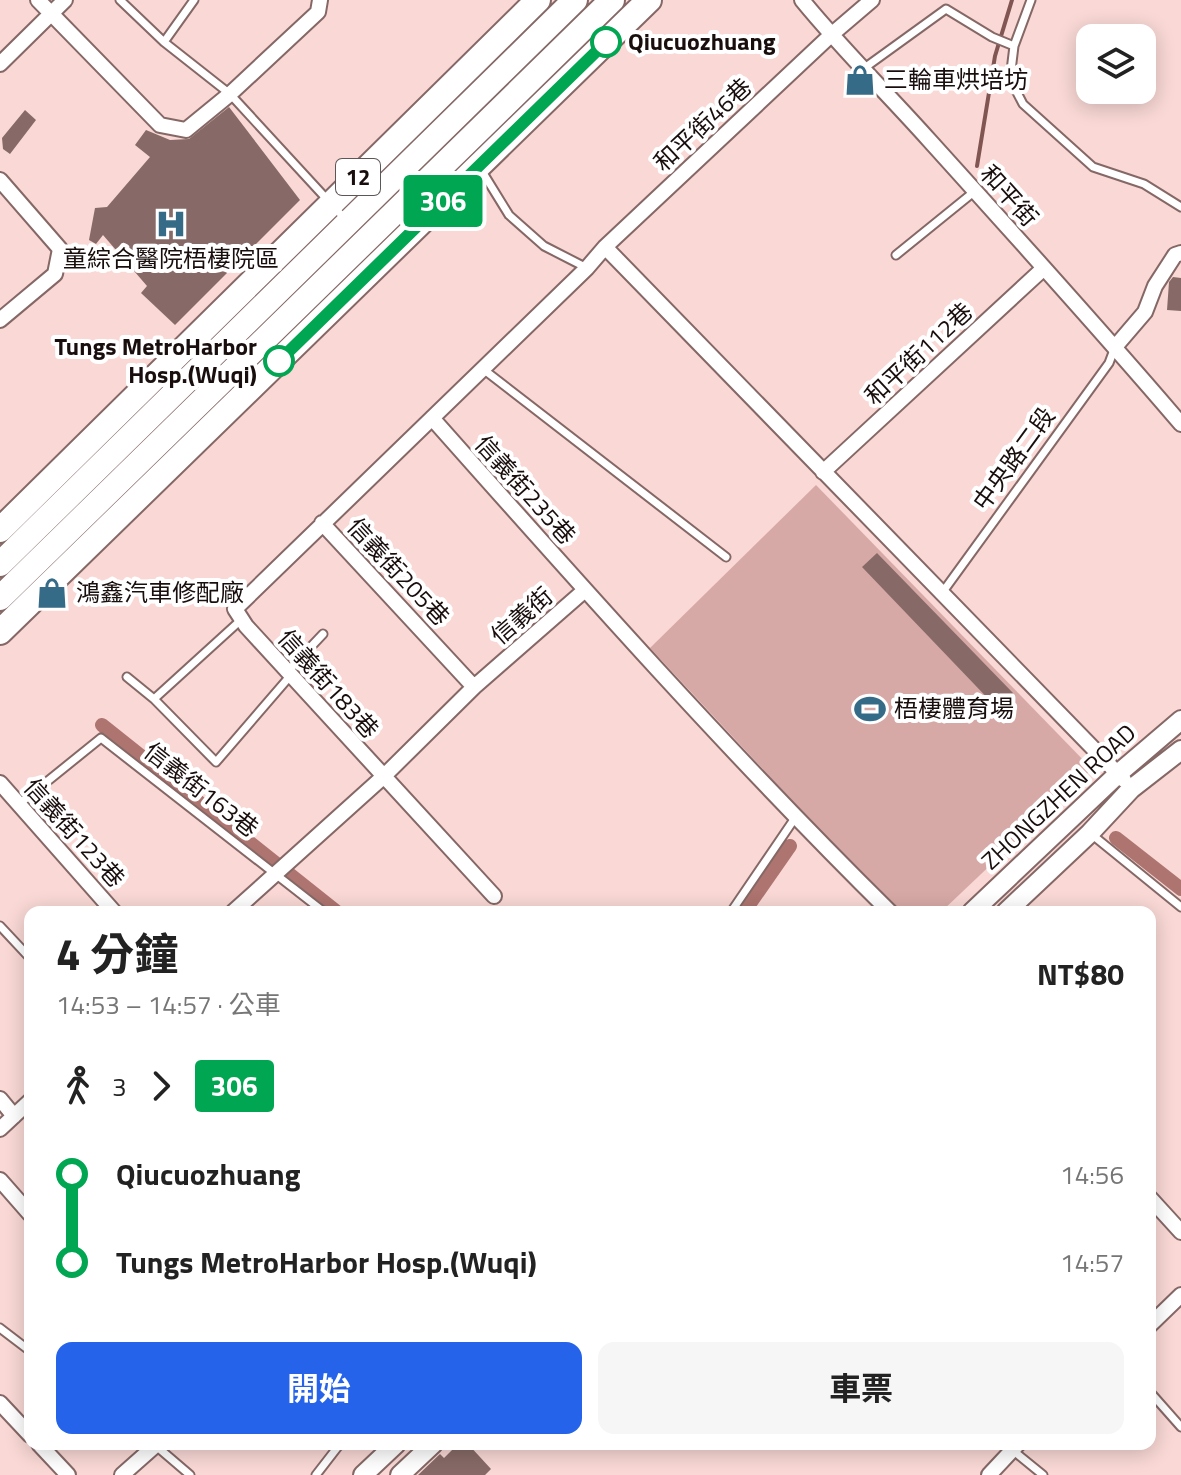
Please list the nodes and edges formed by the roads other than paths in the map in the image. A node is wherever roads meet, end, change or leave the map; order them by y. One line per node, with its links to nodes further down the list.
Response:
1 (38, 0): 13 (street)
2 (65, 0): 13 (street)
3 (120, 0): 15 (lane)
4 (194, 0): 15 (lane)
5 (320, 0): 19 (street)
6 (538, 0): 23 (main road, 12)
7 (575, 0): 25 (main road, 12)
8 (612, 0): 26 (main road, 12)
9 (649, 0): 20 (main road)
10 (802, 0): 14 (street, 和平街)
11 (872, 0): 14 (street, 和平街46巷)
12 (1031, 0): 16 (lane)
13 (50, 14): 17 (street); 19 (street)
14 (831, 35): 18 (street, 和平街); 27 (street, 和平街46巷)
15 (164, 42): 19 (lane)
16 (1014, 46): 18 (lane); 24 (lane)
17 (0, 64)
18 (863, 69): 22 (street, 和平街)
19 (230, 94): 23 (lane)
20 (478, 167): 30 (main road); 31 (lane)
21 (0, 180): 33 (street)
22 (975, 191): 29 (lane); 32 (street, 和平街)
23 (331, 203): 25 (lane); 40 (main road, 12)
24 (1181, 207)
25 (348, 223): 26 (lane); 40 (main road, 12)
26 (365, 242): 30 (lane); 40 (main road, 12)
27 (605, 247): 31 (street, 和平街46巷); 38 (street)
28 (1181, 253): 34 (street)
29 (896, 255)
30 (382, 261): 43 (main road)
31 (587, 268): 35 (street, 和平街46巷)
32 (1044, 268): 34 (street, 和平街); 38 (street, 和平街112巷)
33 (0, 320)
34 (1115, 347): 37 (street, 和平街); 45 (lane, 中央路二段)
35 (483, 369): 36 (street, 和平街46巷); 41 (lane)
36 (432, 418): 39 (street, 和平街46巷); 44 (street, 信義街235巷)
37 (1181, 424)
38 (823, 472): 45 (street)
39 (322, 523): 47 (street); 52 (street, 信義街205巷)
40 (16, 531): 42 (main road, 12); 43 (street); 46 (main road, 12)
41 (726, 557)
42 (0, 564)
43 (63, 572): 48 (main road)
44 (585, 590): 52 (street, 信義街); 61 (street, 信義街)
45 (942, 593): 56 (street)
46 (0, 598)
47 (242, 619): 50 (street, 信義街183巷); 53 (lane)
48 (0, 632)
49 (323, 634): 50 (lane)
50 (289, 674): 53 (lane); 57 (street, 信義街183巷)
51 (127, 677): 53 (lane)
52 (474, 687): 57 (street, 信義街)
53 (154, 699)
54 (1181, 720): 56 (street, ZHONGZHEN ROAD)
55 (1181, 750): 59 (street, ZHONGZHEN ROAD)
56 (1119, 773): 59 (street); 70 (street, ZHONGZHEN ROAD)
57 (383, 777): 63 (street, 信義街); 64 (street, 信義街183巷)
58 (0, 783): 60 (street, 信義街123巷)
59 (1131, 789): 62 (street, ZHONGZHEN ROAD)
60 (18, 806): 63 (lane, 信義街163巷); 65 (street, 信義街123巷)
61 (795, 818): 68 (lane); 69 (street, 信義街)
62 (1090, 833): 71 (street, ZHONGZHEN ROAD); 72 (lane)
63 (275, 874): 66 (street, 信義街); 67 (lane, 信義街163巷)
64 (494, 896)
65 (109, 906)
66 (240, 906)
67 (316, 906)
68 (735, 906)
69 (884, 906)
70 (978, 906)
71 (1012, 906)
72 (1181, 907)
73 (0, 926): 74 (lane)
74 (24, 952)
75 (0, 1099): 77 (street)
76 (24, 1107): 77 (street)
77 (14, 1116): 78 (street)
78 (0, 1129)
79 (0, 1180): 81 (street)
80 (1156, 1205): 82 (street)
81 (24, 1207)
82 (1181, 1232)
83 (1181, 1295): 84 (street)
84 (1156, 1319)
85 (0, 1328): 86 (lane)
86 (24, 1346)
87 (1156, 1399): 89 (lane)
88 (0, 1403): 90 (street)
89 (1181, 1427)
90 (24, 1429)
91 (45, 1450): 99 (street)
92 (149, 1450): 100 (street)
93 (162, 1450): 101 (lane)
94 (335, 1450): 102 (lane)
95 (390, 1450): 103 (street)
96 (427, 1450): 104 (street)
97 (1008, 1450): 105 (street)
98 (1015, 1450): 106 (lane)
99 (68, 1475)
100 (122, 1475)
101 (190, 1475)
102 (316, 1475)
103 (363, 1475)
104 (400, 1475)
105 (989, 1475)
106 (1043, 1475)

